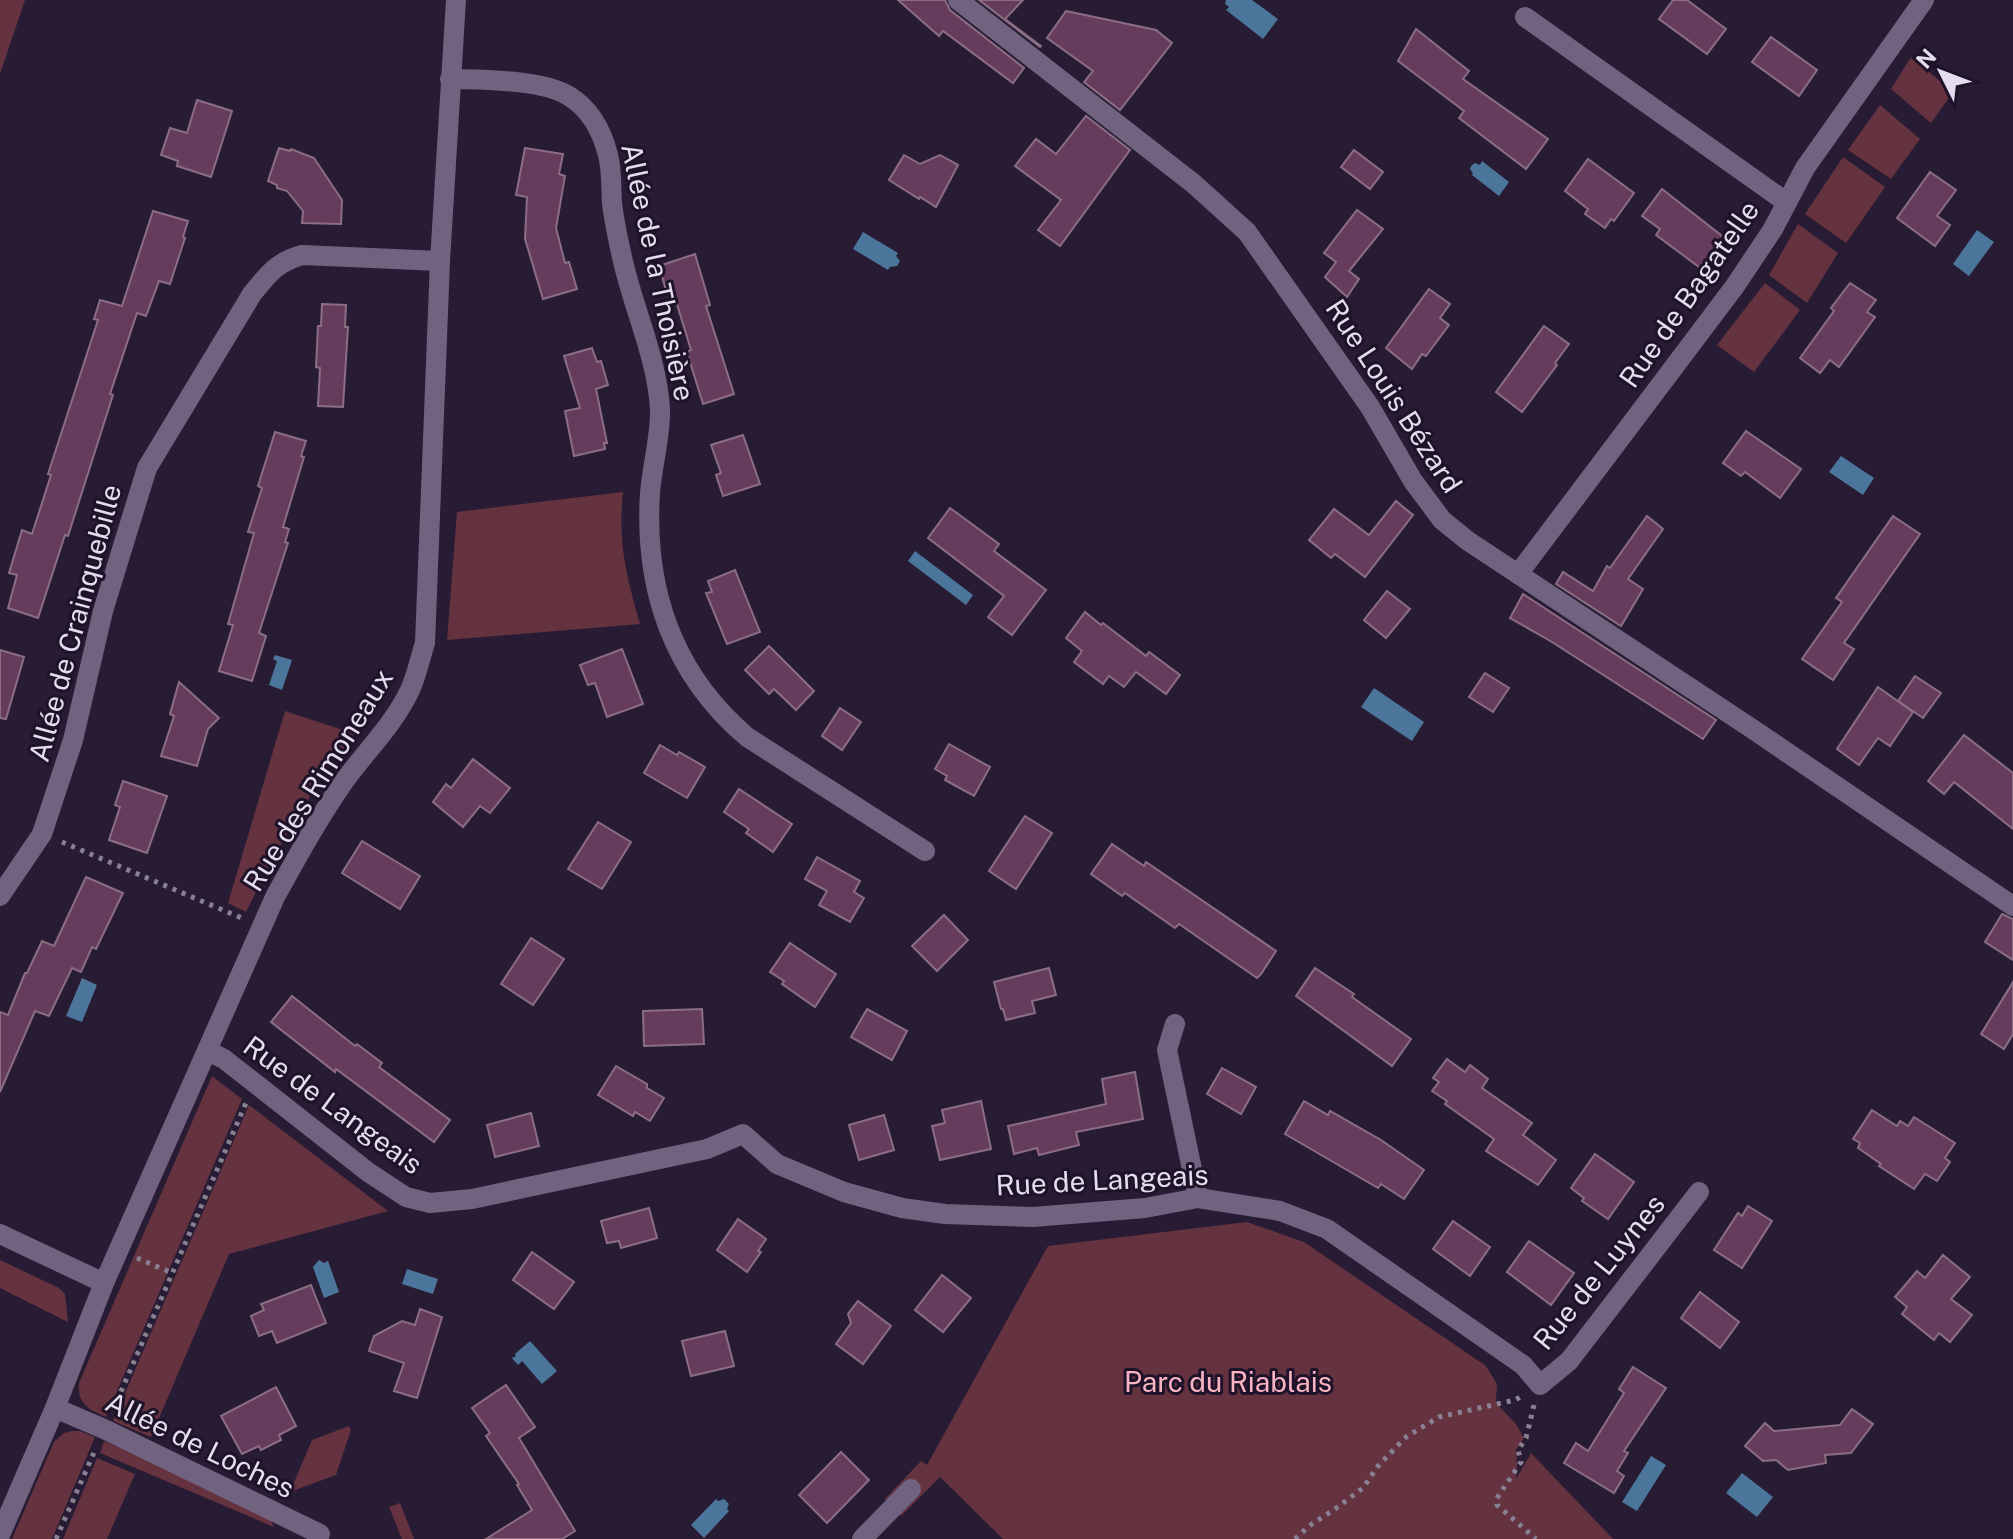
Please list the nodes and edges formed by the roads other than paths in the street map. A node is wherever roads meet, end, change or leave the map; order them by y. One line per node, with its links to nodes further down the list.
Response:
1 (456, 0): 5 (street, Rue des Rimoneaux)
2 (1924, 0): 6 (street, Rue de Bagatelle)
3 (965, 2): 8 (street, Rue Louis Bézard)
4 (1525, 17): 6 (street)
5 (450, 79): 7 (street, Rue des Rimoneaux); 9 (street, Allée de la Thoisière)
6 (1786, 202): 8 (street, Rue de Bagatelle)
7 (440, 261): 10 (street, Allée de Crainquebille); 13 (street, Rue des Rimoneaux)
8 (1518, 574): 11 (street, Rue Louis Bézard)
9 (925, 851)
10 (0, 896)
11 (2013, 906)
12 (1175, 1024): 15 (street)
13 (208, 1051): 15 (street, Rue de Langeais); 17 (street, Rue des Rimoneaux)
14 (1699, 1192): 18 (street, Rue de Luynes)
15 (1198, 1198): 18 (street, Rue de Langeais)
16 (0, 1234): 17 (street)
17 (104, 1283): 19 (street, Rue des Rimoneaux)
18 (1540, 1385)
19 (55, 1408): 21 (street, Allée de Loches); 22 (street, Rue des Rimoneaux)
20 (911, 1489): 23 (street)
21 (320, 1534)
22 (0, 1535)
23 (862, 1539)

